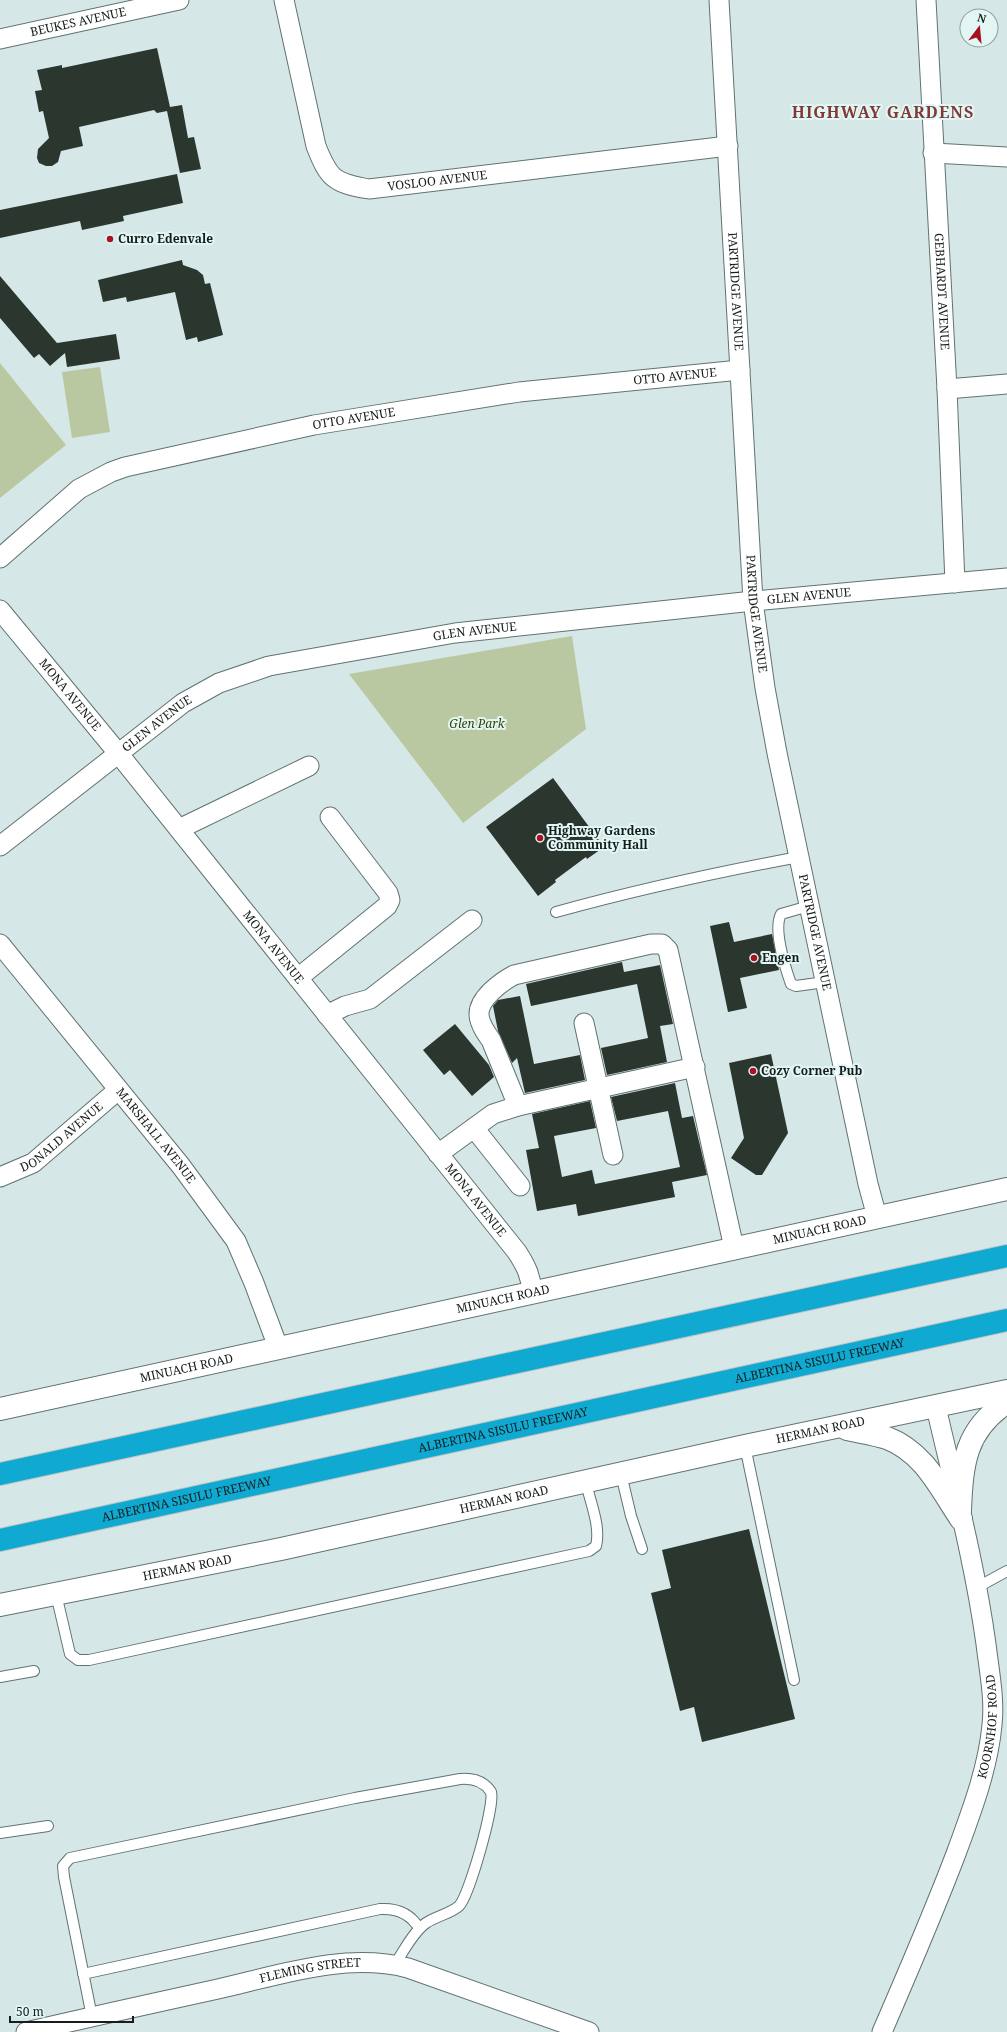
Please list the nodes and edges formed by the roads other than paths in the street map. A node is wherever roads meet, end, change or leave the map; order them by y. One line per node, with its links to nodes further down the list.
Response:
1 (179, 0): 5 (street, BEUKES AVENUE)
2 (284, 0): 6 (street, VOSLOO AVENUE)
3 (719, 0): 6 (street, PARTRIDGE AVENUE)
4 (926, 0): 7 (street, GEBHARDT AVENUE)
5 (0, 39)
6 (728, 146): 9 (street, PARTRIDGE AVENUE)
7 (933, 153): 8 (street); 11 (street, GEBHARDT AVENUE)
8 (1007, 157)
9 (740, 370): 12 (street, OTTO AVENUE); 15 (street, PARTRIDGE AVENUE)
10 (1007, 384): 11 (street)
11 (948, 389): 14 (street, GEBHARDT AVENUE)
12 (0, 558)
13 (1007, 578): 14 (street, GLEN AVENUE)
14 (955, 583): 15 (street, GLEN AVENUE)
15 (753, 601): 17 (street, GLEN AVENUE); 22 (street, PARTRIDGE AVENUE)
16 (0, 610): 17 (street, MONA AVENUE)
17 (118, 753): 20 (street, MONA AVENUE); 21 (street, GLEN AVENUE)
18 (309, 766): 20 (street)
19 (330, 816): 27 (street)
20 (179, 829): 27 (street, MONA AVENUE)
21 (0, 846)
22 (799, 856): 23 (street, PARTRIDGE AVENUE); 24 (lane)
23 (809, 906): 28 (street, PARTRIDGE AVENUE); 28 (lane)
24 (556, 912)
25 (472, 920): 29 (street)
26 (0, 944): 33 (street, MARSHALL AVENUE)
27 (298, 978): 29 (street, MONA AVENUE)
28 (826, 982): 41 (street, PARTRIDGE AVENUE)
29 (327, 1015): 36 (street, MONA AVENUE)
30 (584, 1023): 32 (street)
31 (694, 1067): 32 (street); 34 (street); 42 (street)
32 (599, 1088): 34 (street); 37 (street)
33 (118, 1090): 38 (street, DONALD AVENUE); 46 (street, MARSHALL AVENUE)
34 (518, 1106): 35 (street)
35 (474, 1128): 36 (street); 39 (street)
36 (438, 1154): 44 (street, MONA AVENUE)
37 (613, 1155)
38 (0, 1176)
39 (520, 1186)
40 (1007, 1189): 41 (main road, MINUACH ROAD)
41 (877, 1217): 42 (main road, MINUACH ROAD)
42 (734, 1248): 44 (main road, MINUACH ROAD)
43 (1007, 1256): 53 (highway)
44 (532, 1292): 46 (main road, MINUACH ROAD)
45 (1007, 1320): 57 (highway, ALBERTINA SISULU FREEWAY)
46 (278, 1347): 50 (main road, MINUACH ROAD)
47 (1007, 1391): 49 (main road, HERMAN ROAD)
48 (1007, 1402): 56 (main road)
49 (936, 1407): 51 (main road, HERMAN ROAD); 56 (street, KOORNHOF ROAD)
50 (0, 1409)
51 (838, 1428): 52 (main road, HERMAN ROAD); 56 (main road)
52 (745, 1446): 54 (main road, HERMAN ROAD); 65 (lane)
53 (0, 1474)
54 (621, 1474): 55 (main road, HERMAN ROAD); 58 (lane)
55 (586, 1482): 61 (main road, HERMAN ROAD); 61 (lane)
56 (961, 1514): 60 (street, KOORNHOF ROAD)
57 (0, 1540)
58 (642, 1549)
59 (1007, 1571): 60 (lane)
60 (976, 1588): 74 (street, KOORNHOF ROAD)
61 (56, 1594): 62 (main road, HERMAN ROAD)
62 (0, 1605)
63 (34, 1670): 64 (lane)
64 (0, 1677)
65 (794, 1680)
66 (48, 1826): 67 (lane)
67 (0, 1833)
68 (419, 1928): 69 (lane); 70 (lane); 70 (lane)
69 (395, 1964): 71 (street, FLEMING STREET); 73 (street, FLEMING STREET)
70 (83, 1974): 71 (lane)
71 (92, 2017): 72 (street, FLEMING STREET)
72 (26, 2032)
73 (589, 2032)
74 (882, 2032)

